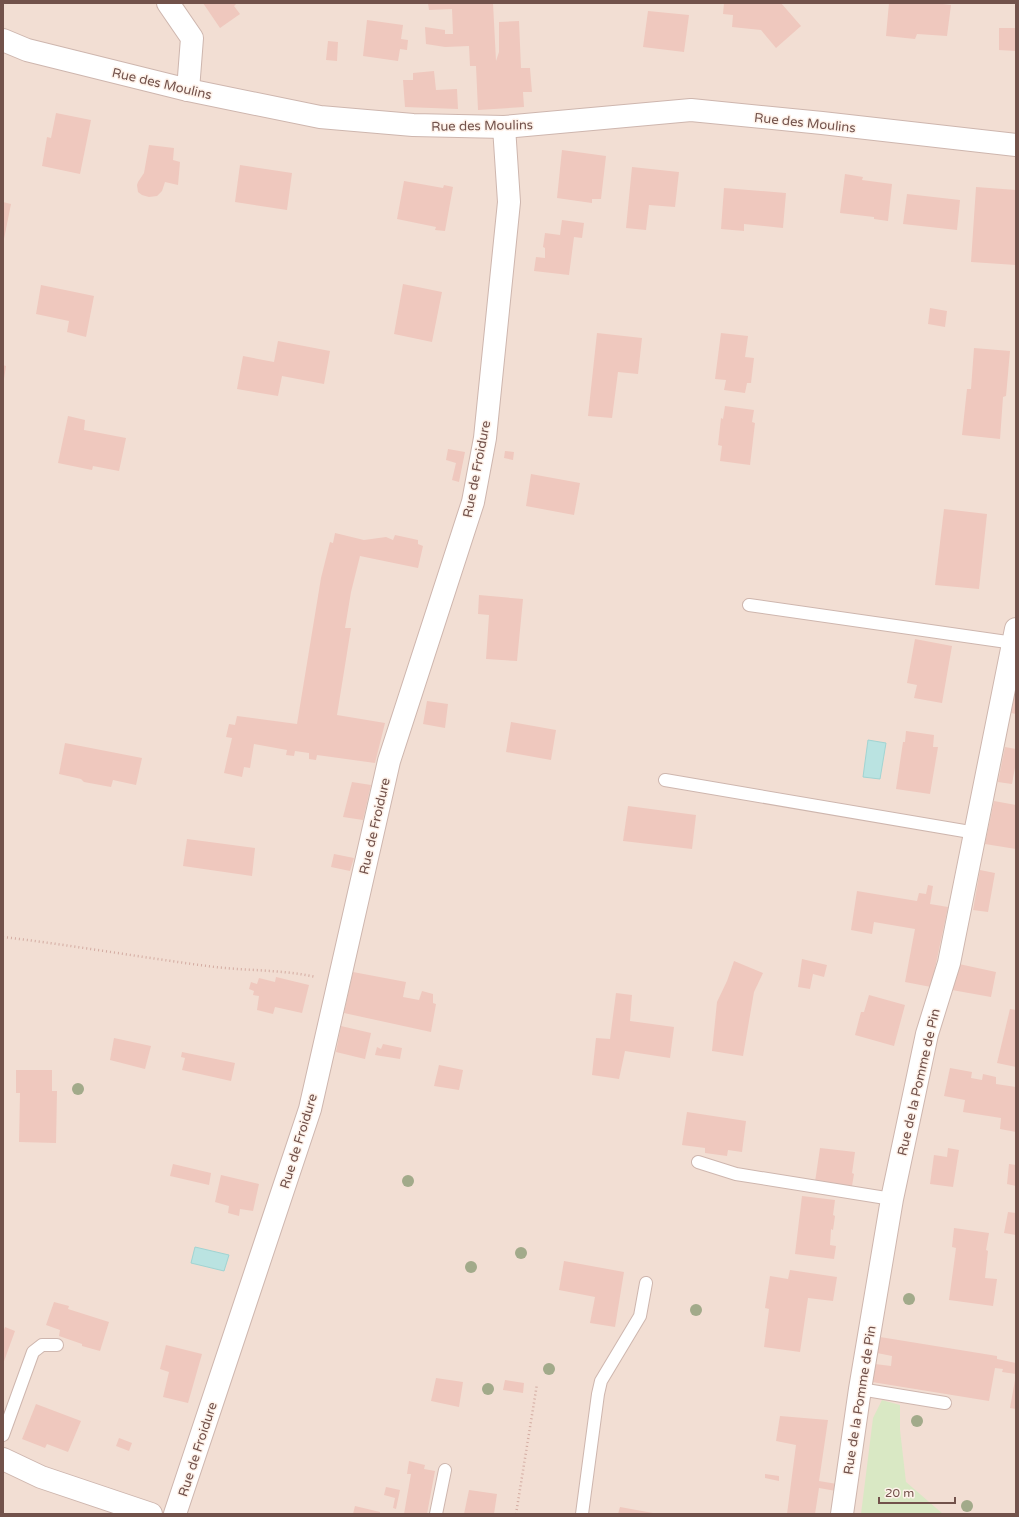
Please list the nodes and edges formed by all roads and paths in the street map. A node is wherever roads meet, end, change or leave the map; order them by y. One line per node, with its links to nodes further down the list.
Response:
1 (168, 3): 3 (street)
2 (3, 40): 3 (street, Rue des Moulins)
3 (188, 90): 4 (street, Rue des Moulins)
4 (504, 127): 5 (street, Rue des Moulins); 11 (street, Rue de Froidure)
5 (1016, 145)
6 (750, 605): 7 (lane)
7 (1014, 644): 9 (street, Rue de la Pomme de Pin)
8 (665, 780): 9 (lane)
9 (976, 833): 13 (street, Rue de la Pomme de Pin)
10 (3, 937): 11 (path)
11 (339, 982): 23 (street, Rue de Froidure)
12 (698, 1162): 13 (lane)
13 (892, 1199): 17 (street, Rue de la Pomme de Pin)
14 (646, 1283): 26 (lane)
15 (57, 1345): 19 (lane)
16 (537, 1384): 25 (path)
17 (860, 1389): 18 (lane); 27 (street, Rue de la Pomme de Pin)
18 (945, 1403)
19 (3, 1435)
20 (3, 1459): 22 (street)
21 (445, 1470): 24 (lane)
22 (151, 1514)
23 (175, 1514)
24 (436, 1514)
25 (516, 1514)
26 (582, 1514)
27 (842, 1514)

